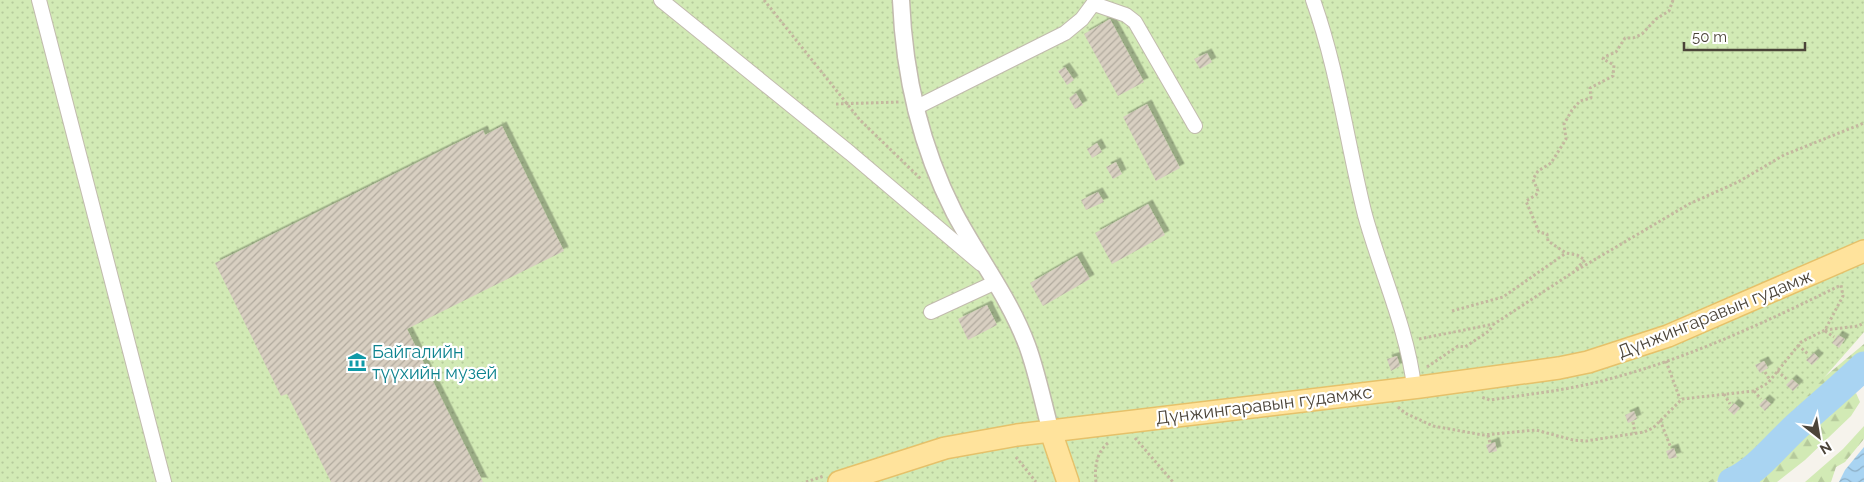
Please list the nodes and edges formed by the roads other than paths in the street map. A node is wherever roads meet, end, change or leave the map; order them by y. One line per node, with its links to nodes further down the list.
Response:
1 (39, 0): 13 (street)
2 (661, 0): 9 (street)
3 (901, 0): 6 (street)
4 (1313, 0): 11 (street)
5 (1095, 2): 6 (street); 7 (street)
6 (914, 105): 9 (street)
7 (1195, 126)
8 (1864, 251): 11 (main road, Дүнжингаравын гудамж)
9 (992, 276): 10 (street); 12 (street)
10 (931, 312)
11 (1407, 385): 12 (main road, Дүнжингаравын гудамжс)
12 (1051, 432): 14 (main road); 15 (main road)
13 (164, 482)
14 (839, 482)
15 (1068, 482)

